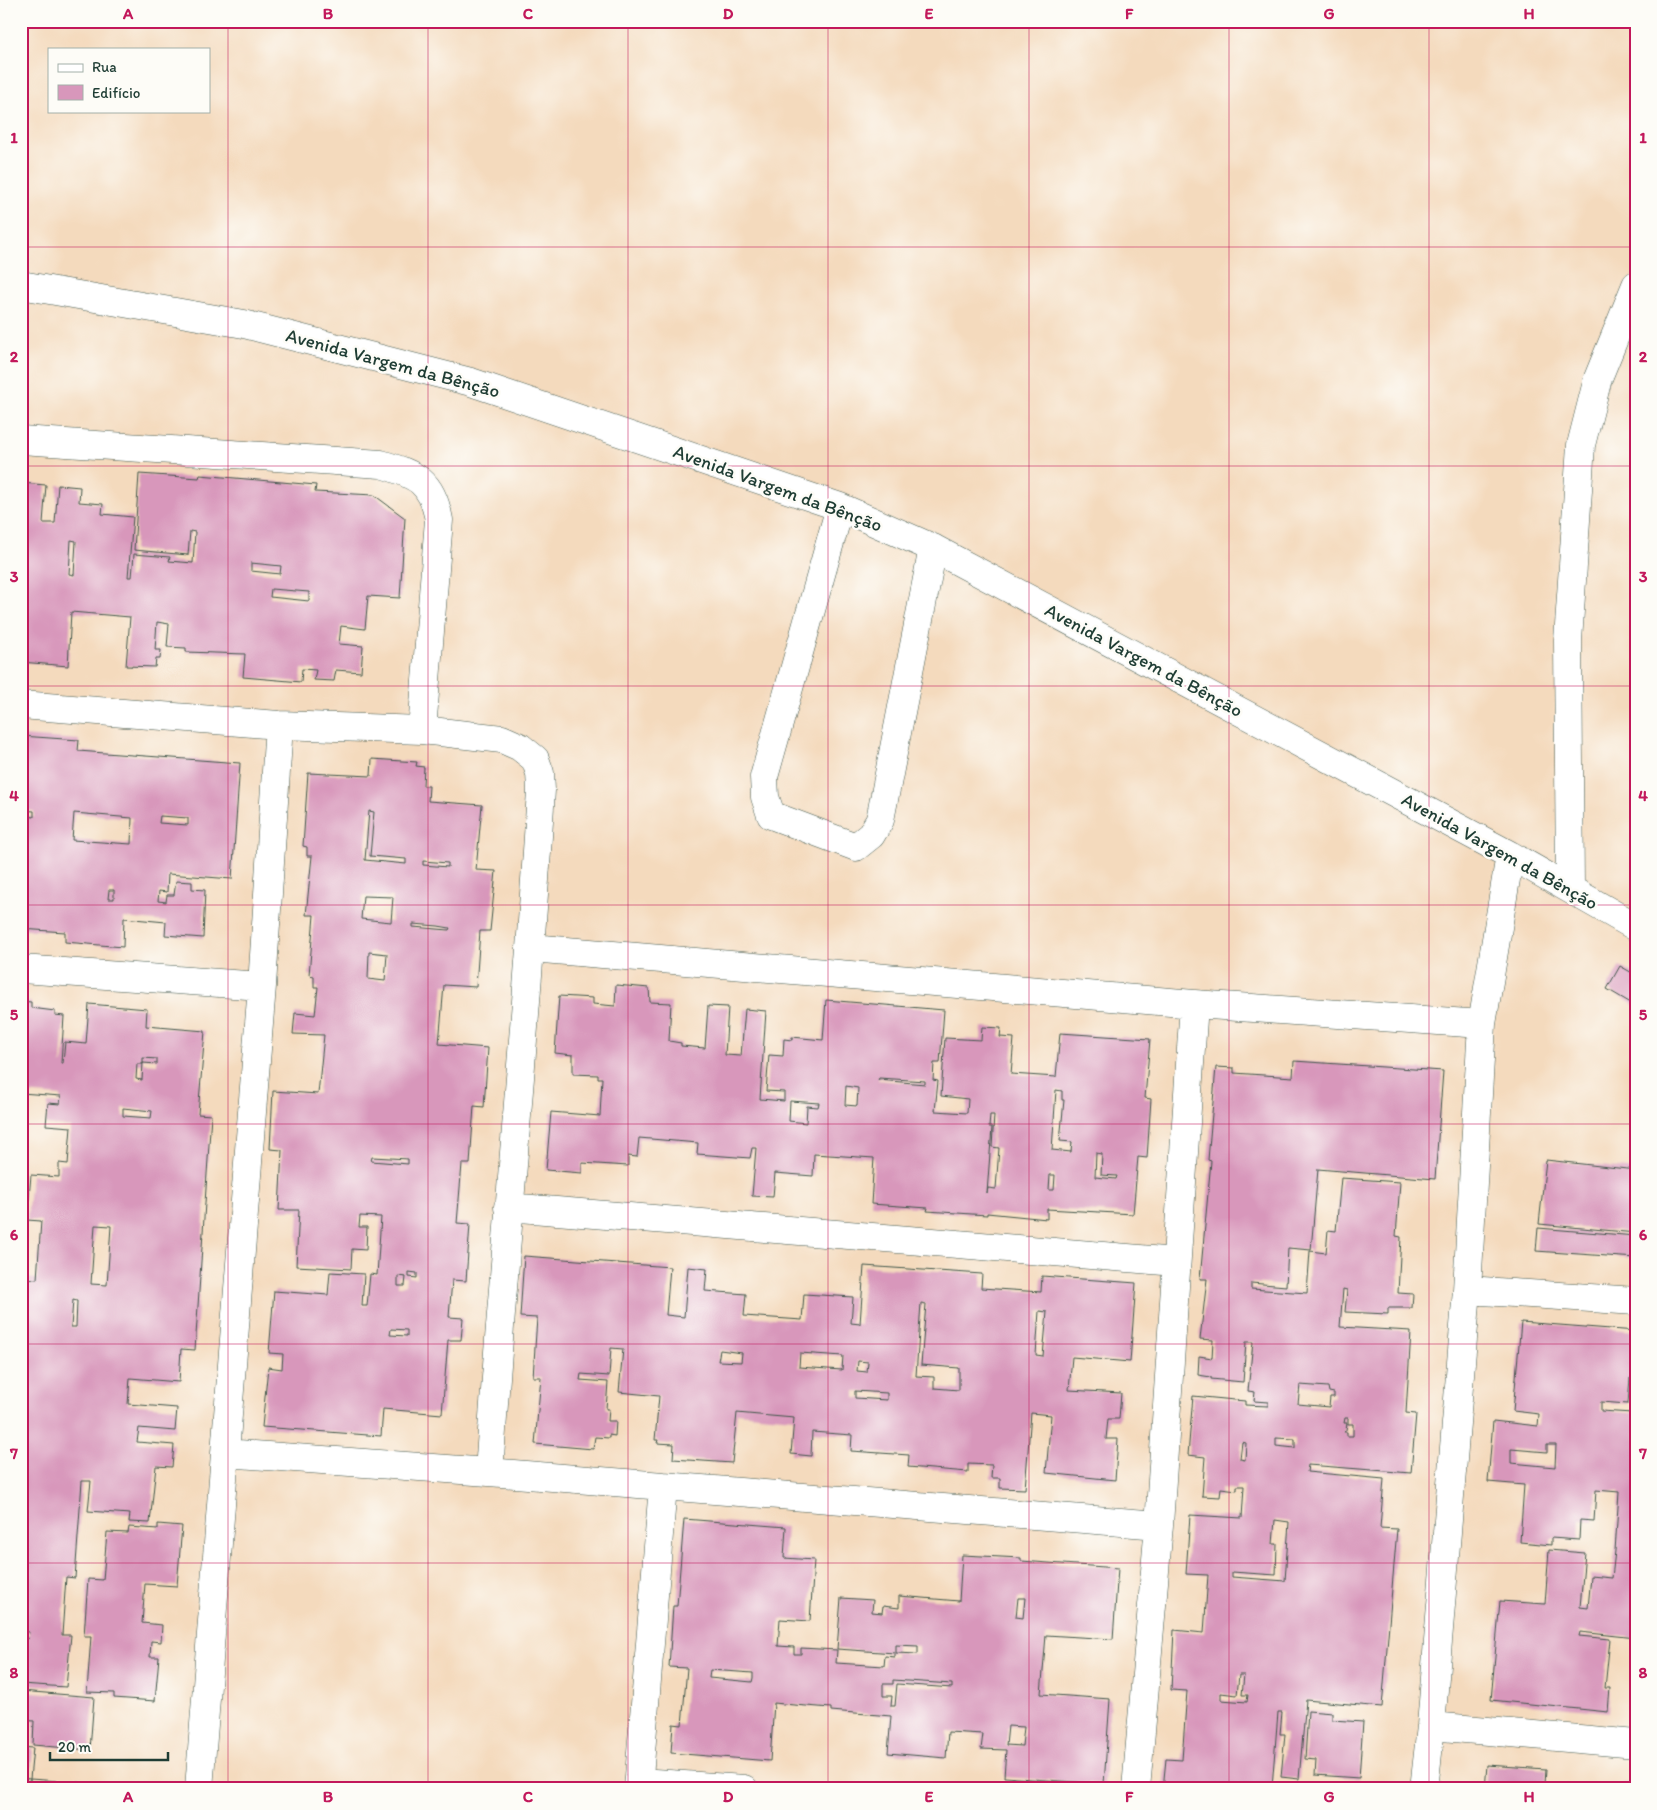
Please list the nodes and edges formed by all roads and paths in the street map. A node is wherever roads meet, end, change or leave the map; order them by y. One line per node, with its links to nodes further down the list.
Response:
1 (21, 285): 4 (street, Avenida Vargem da Bênção)
2 (1636, 285): 10 (street)
3 (21, 440): 8 (street)
4 (840, 507): 5 (street, Avenida Vargem da Bênção); 5 (street)
5 (933, 548): 9 (street, Avenida Vargem da Bênção)
6 (21, 705): 7 (street)
7 (279, 726): 8 (street); 14 (street)
8 (422, 730): 12 (street)
9 (1510, 855): 10 (street, Avenida Vargem da Bênção); 16 (street)
10 (1570, 888): 11 (street, Avenida Vargem da Bênção)
11 (1636, 927)
12 (531, 948): 15 (street); 17 (street)
13 (21, 969): 14 (street)
14 (262, 986): 21 (street)
15 (1194, 1004): 16 (street); 18 (street)
16 (1482, 1024): 19 (street)
17 (508, 1207): 18 (street); 22 (street)
18 (1176, 1262): 24 (street)
19 (1467, 1290): 20 (street); 25 (street)
20 (1636, 1301)
21 (225, 1453): 22 (street); 28 (street)
22 (489, 1472): 23 (street)
23 (663, 1486): 24 (street); 27 (street)
24 (1159, 1525): 30 (street)
25 (1431, 1726): 26 (street); 31 (street)
26 (1636, 1744)
27 (638, 1785): 29 (street)
28 (199, 1789)
29 (744, 1789)
30 (1136, 1789)
31 (1424, 1789)

